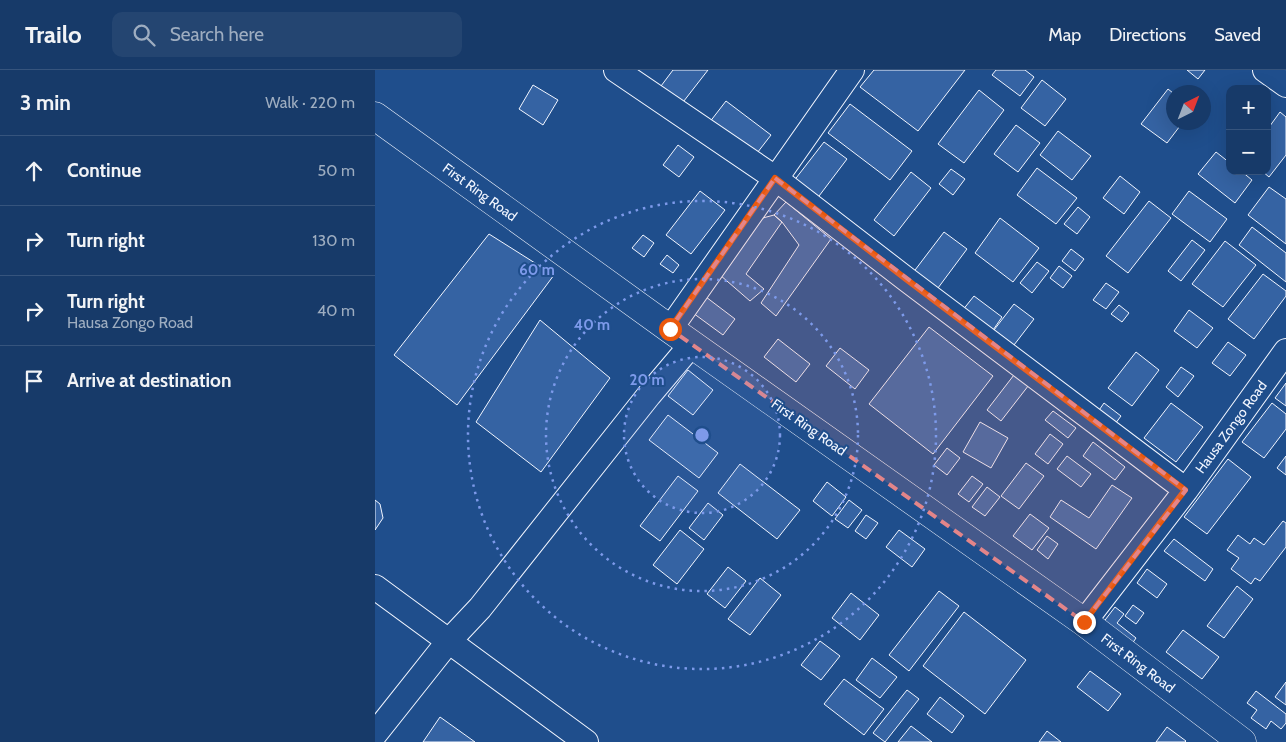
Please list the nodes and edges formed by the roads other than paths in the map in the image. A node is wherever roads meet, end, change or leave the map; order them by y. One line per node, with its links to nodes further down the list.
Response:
1 (616, 70): 6 (street)
2 (852, 70): 6 (street)
3 (1265, 70): 4 (street)
4 (1286, 84)
5 (375, 116): 7 (street, First Ring Road)
6 (775, 178): 7 (street); 10 (street)
7 (670, 329): 8 (street, First Ring Road)
8 (692, 344): 12 (street, First Ring Road); 13 (street)
9 (1286, 351): 10 (street, Hausa Zongo Road)
10 (1185, 490): 12 (street, Hausa Zongo Road)
11 (375, 587): 13 (street)
12 (1084, 622): 16 (street, First Ring Road)
13 (448, 642): 14 (street); 15 (street)
14 (375, 734)
15 (586, 742)
16 (1241, 742)

